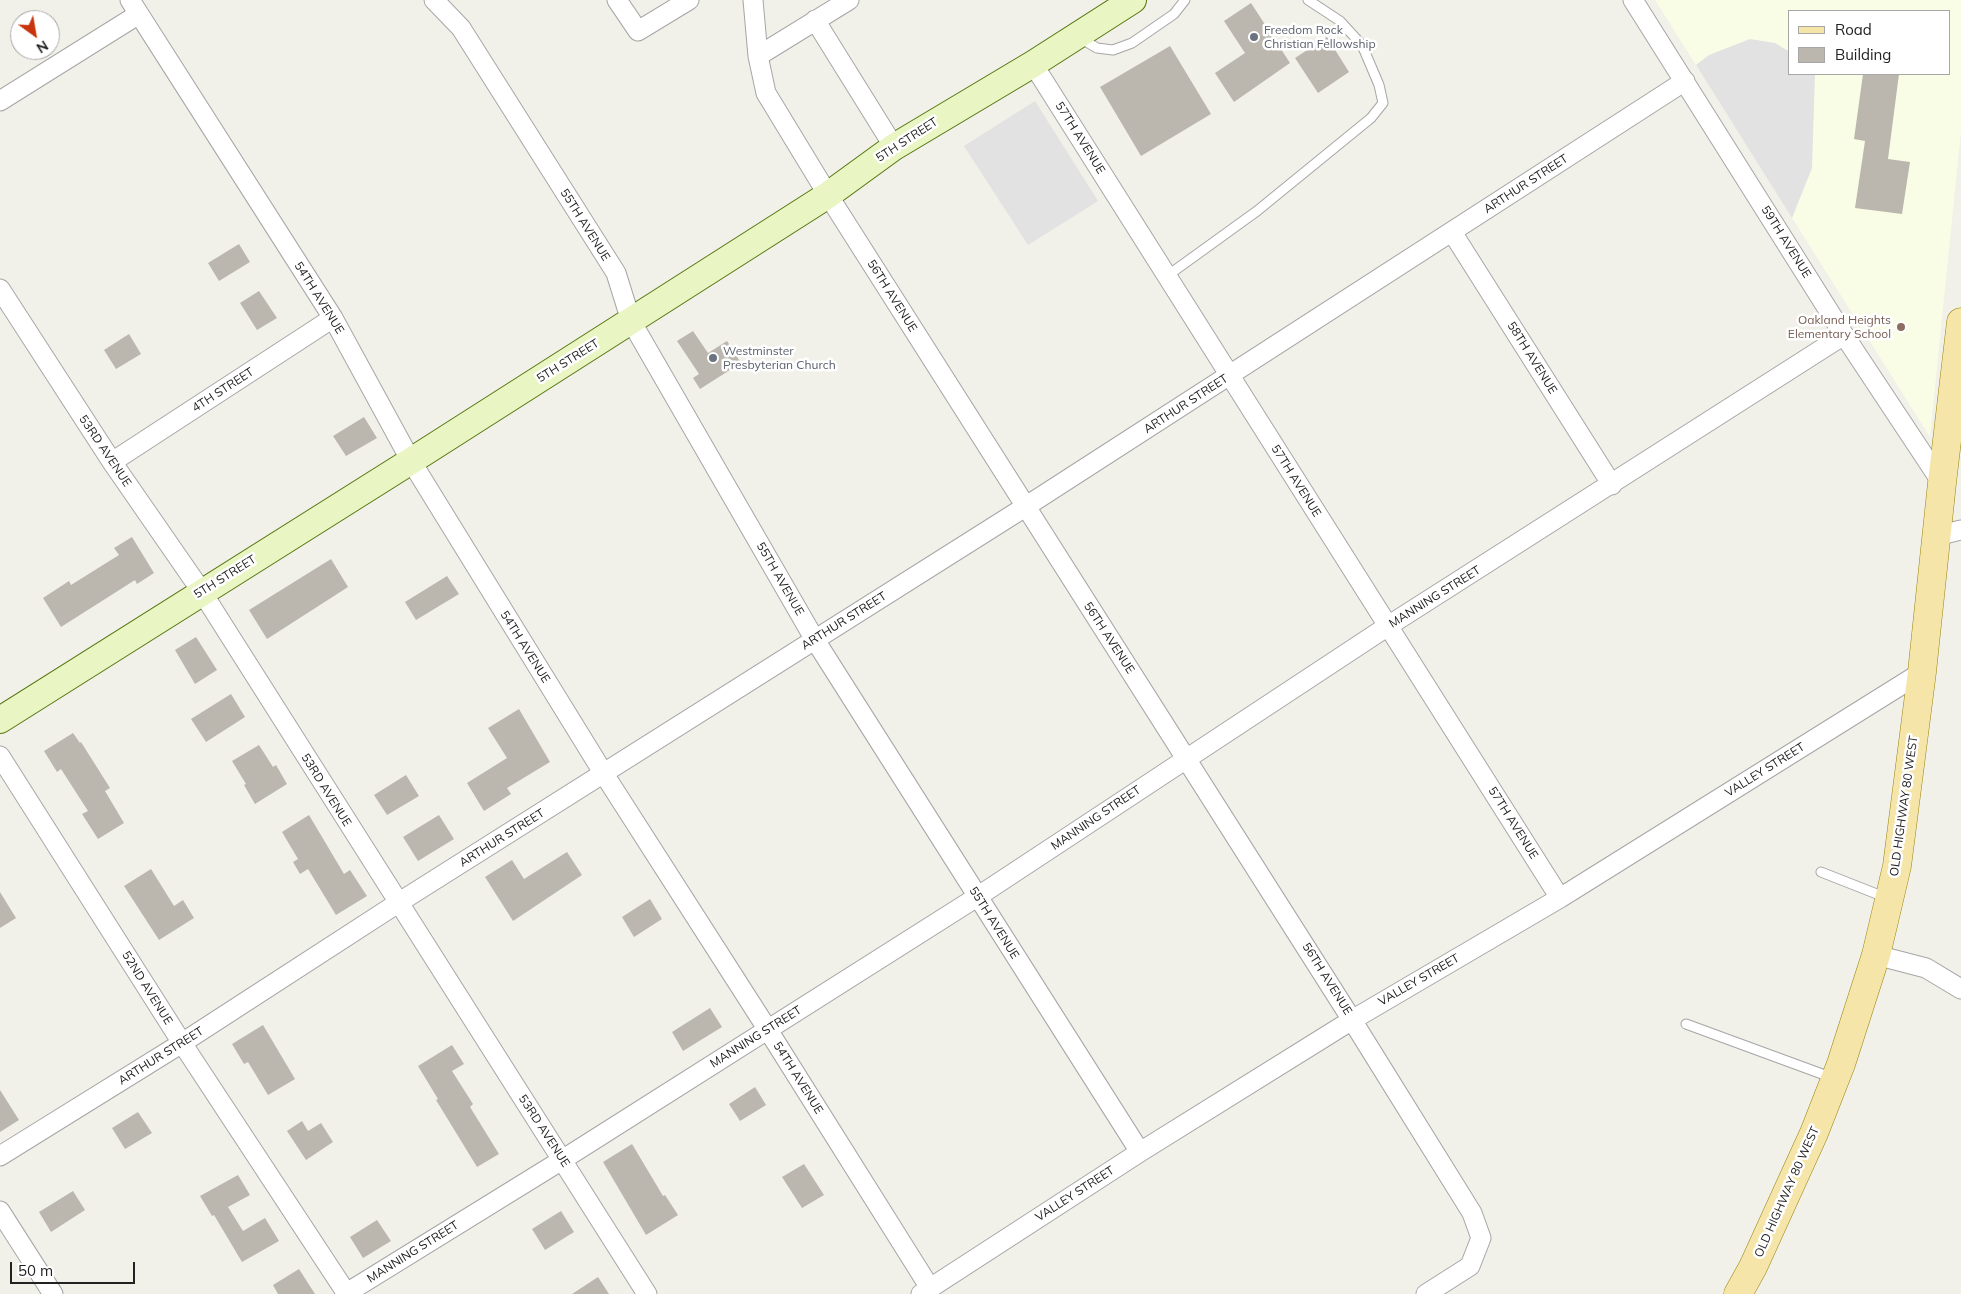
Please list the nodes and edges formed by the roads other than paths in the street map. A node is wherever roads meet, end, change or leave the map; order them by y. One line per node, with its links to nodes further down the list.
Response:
1 (434, 0): 23 (street, 55TH AVENUE)
2 (617, 0): 3 (street)
3 (688, 0)
4 (753, 0): 13 (street, 56TH AVENUE)
5 (849, 0): 11 (street)
6 (1133, 0): 12 (street, 5TH STREET)
7 (1185, 0): 12 (lane)
8 (1308, 0): 20 (lane)
9 (1633, 0): 15 (street, 59TH AVENUE)
10 (134, 7): 16 (street); 22 (street, 54TH AVENUE)
11 (815, 20): 13 (street); 17 (street)
12 (1077, 36): 14 (street, 5TH STREET)
13 (758, 56): 18 (street, 56TH AVENUE)
14 (1033, 64): 17 (street, 5TH STREET); 20 (street, 57TH AVENUE)
15 (1685, 81): 19 (street, ARTHUR STREET); 25 (street, 59TH AVENUE)
16 (0, 101)
17 (894, 147): 18 (street, 5TH STREET)
18 (828, 195): 23 (street, 5TH STREET); 31 (street, 56TH AVENUE)
19 (1452, 232): 26 (street, ARTHUR STREET); 30 (street, 58TH AVENUE)
20 (1167, 276): 26 (street, 57TH AVENUE)
21 (0, 290): 28 (street, 53RD AVENUE)
22 (333, 318): 27 (street, 54TH AVENUE); 28 (street, 4TH STREET)
23 (631, 321): 27 (street, 5TH STREET); 35 (street, 55TH AVENUE)
24 (1961, 322): 29 (main road, OLD HIGHWAY 80 WEST)
25 (1844, 335): 29 (street, 59TH AVENUE); 30 (street, MANNING STREET)
26 (1230, 376): 31 (street, ARTHUR STREET); 34 (street, 57TH AVENUE)
27 (411, 461): 33 (street, 5TH STREET); 40 (street, 54TH AVENUE)
28 (112, 462): 33 (street, 53RD AVENUE)
29 (1942, 483): 32 (main road, OLD HIGHWAY 80 WEST)
30 (1612, 485): 34 (street, MANNING STREET)
31 (1025, 507): 35 (street, ARTHUR STREET); 39 (street, 56TH AVENUE)
32 (1949, 533): 36 (main road, OLD HIGHWAY 80 WEST)
33 (202, 592): 37 (street, 5TH STREET); 45 (street, 53RD AVENUE)
34 (1388, 626): 39 (street, MANNING STREET); 43 (street, 57TH AVENUE)
35 (815, 640): 40 (street, ARTHUR STREET); 42 (street, 55TH AVENUE)
36 (1922, 672): 43 (street, VALLEY STREET); 44 (main road, OLD HIGHWAY 80 WEST)
37 (0, 720)
38 (0, 756): 51 (street, 52ND AVENUE)
39 (1186, 758): 42 (street, MANNING STREET); 48 (street, 56TH AVENUE)
40 (604, 774): 45 (street, ARTHUR STREET); 50 (street, 54TH AVENUE)
41 (1821, 872): 44 (lane)
42 (977, 897): 50 (street, MANNING STREET); 53 (street, 55TH AVENUE)
43 (1560, 898): 48 (street, VALLEY STREET)
44 (1889, 899): 46 (main road, OLD HIGHWAY 80 WEST)
45 (398, 903): 51 (street, ARTHUR STREET); 55 (street, 53RD AVENUE)
46 (1876, 955): 47 (street); 52 (main road, OLD HIGHWAY 80 WEST)
47 (1961, 989)
48 (1352, 1020): 53 (street, VALLEY STREET); 61 (street, 56TH AVENUE)
49 (1686, 1024): 52 (lane)
50 (768, 1030): 55 (street, MANNING STREET); 57 (street, 54TH AVENUE)
51 (182, 1043): 54 (street, ARTHUR STREET); 59 (street, 52ND AVENUE)
52 (1835, 1079): 62 (main road, OLD HIGHWAY 80 WEST)
53 (1140, 1152): 57 (street, VALLEY STREET)
54 (0, 1156)
55 (562, 1160): 59 (street, MANNING STREET); 60 (street, 53RD AVENUE)
56 (0, 1211): 58 (street)
57 (925, 1291)
58 (53, 1294)
59 (346, 1294)
60 (647, 1294)
61 (1426, 1294)
62 (1738, 1294)

